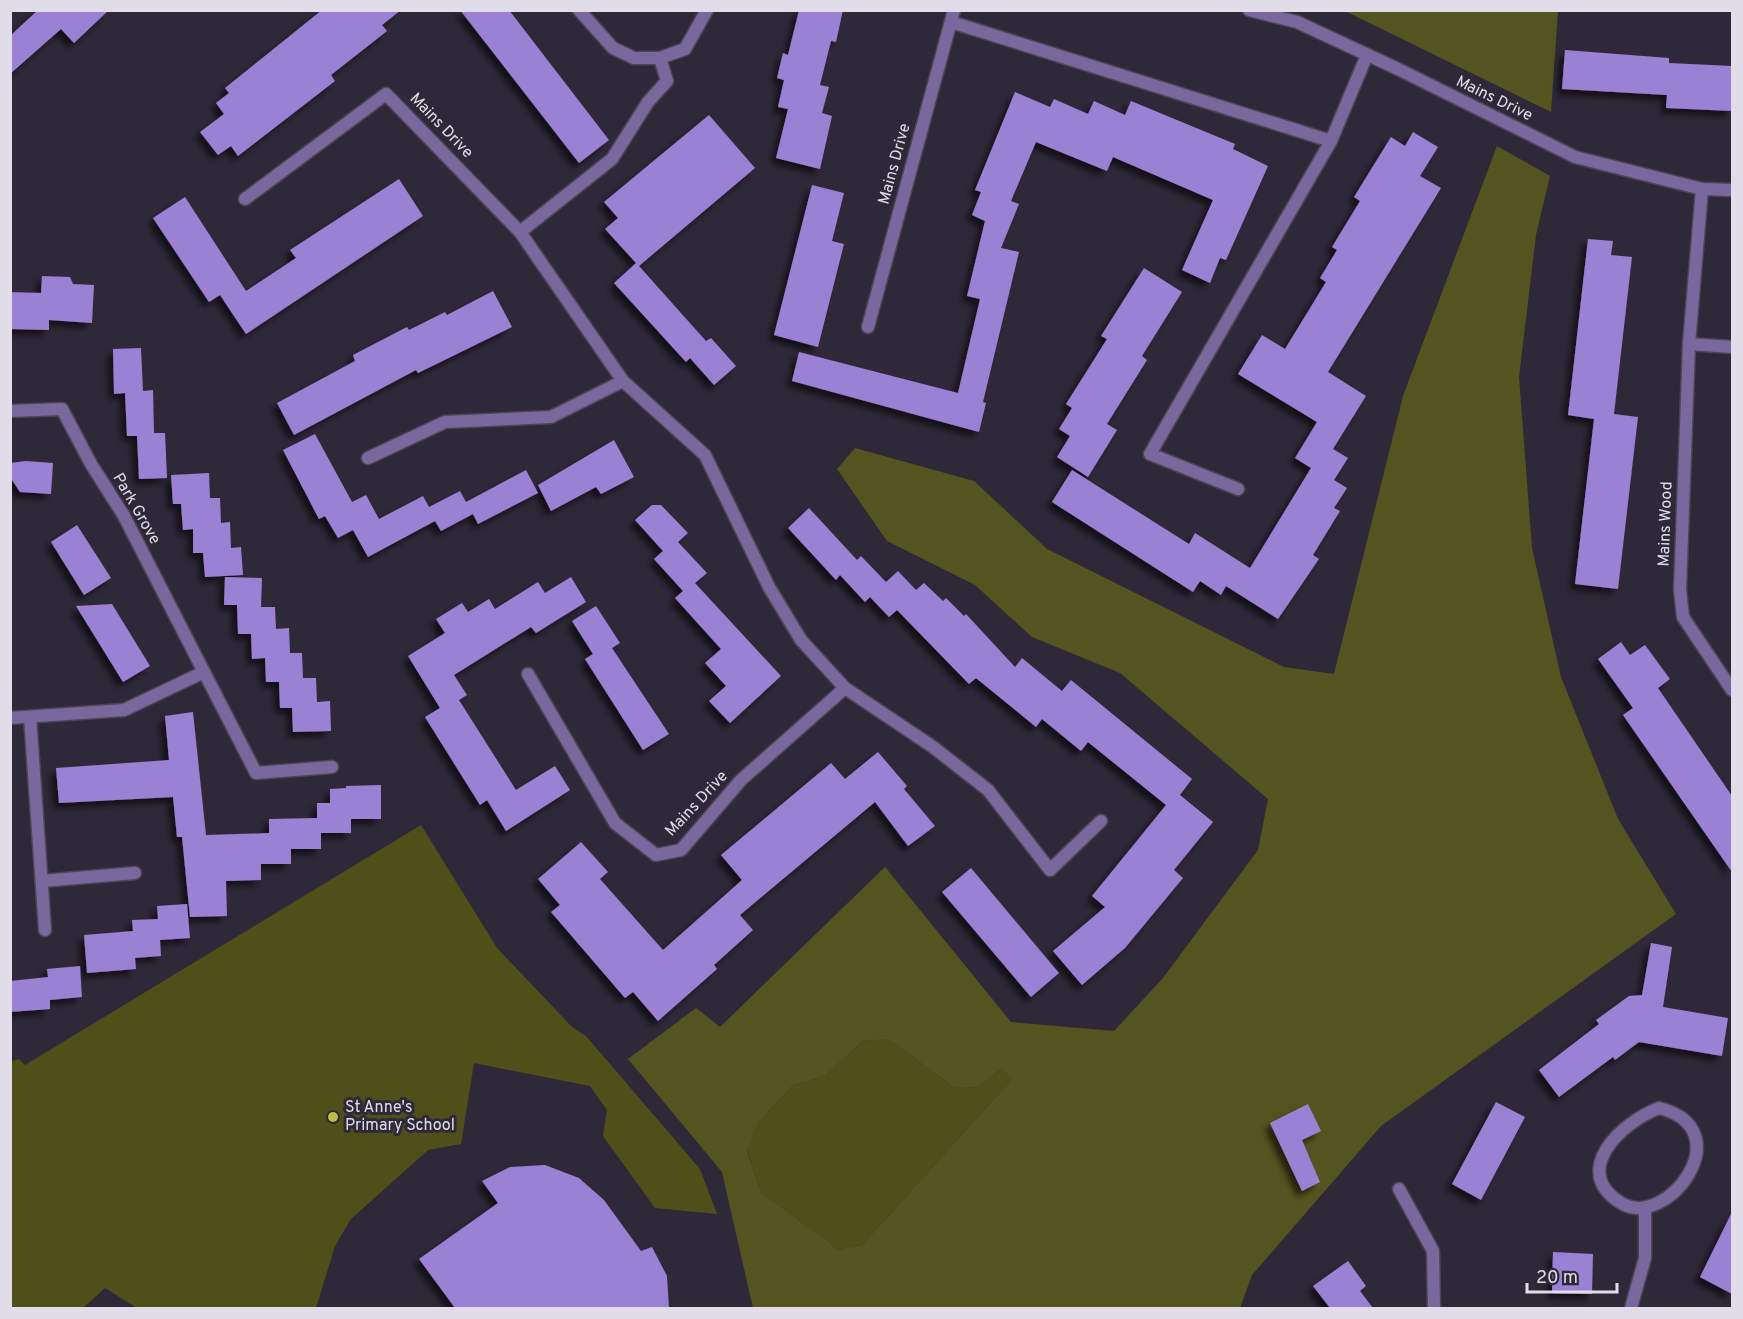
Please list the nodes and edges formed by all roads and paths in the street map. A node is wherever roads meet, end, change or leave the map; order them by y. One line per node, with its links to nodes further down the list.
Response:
1 (579, 10): 6 (street)
2 (707, 10): 6 (street)
3 (1249, 10): 5 (street, Mains Drive)
4 (952, 16): 7 (street); 12 (street, Mains Drive)
5 (1367, 56): 7 (street); 8 (street, Mains Drive)
6 (660, 58): 11 (street)
7 (1331, 141): 18 (street)
8 (1702, 189): 9 (street, Mains Drive); 13 (street, Mains Wood)
9 (1732, 189)
10 (245, 199): 11 (street, Mains Drive)
11 (520, 232): 15 (street, Mains Drive)
12 (868, 327)
13 (1689, 344): 14 (street); 22 (street, Mains Wood)
14 (1732, 347)
15 (623, 381): 17 (street); 21 (street, Mains Drive)
16 (10, 411): 19 (street, Park Grove)
17 (368, 458)
18 (1238, 489)
19 (204, 672): 23 (street); 25 (street, Park Grove)
20 (528, 674): 21 (street, Mains Drive)
21 (845, 688): 26 (street, Mains Drive)
22 (1732, 690)
23 (30, 717): 24 (street); 28 (street)
24 (10, 718)
25 (332, 767)
26 (1101, 822)
27 (135, 873): 28 (street)
28 (42, 881): 29 (street)
29 (45, 930)
30 (1399, 1189): 32 (street)
31 (1645, 1208): 31 (street); 33 (street)
32 (1434, 1308)
33 (1631, 1308)

